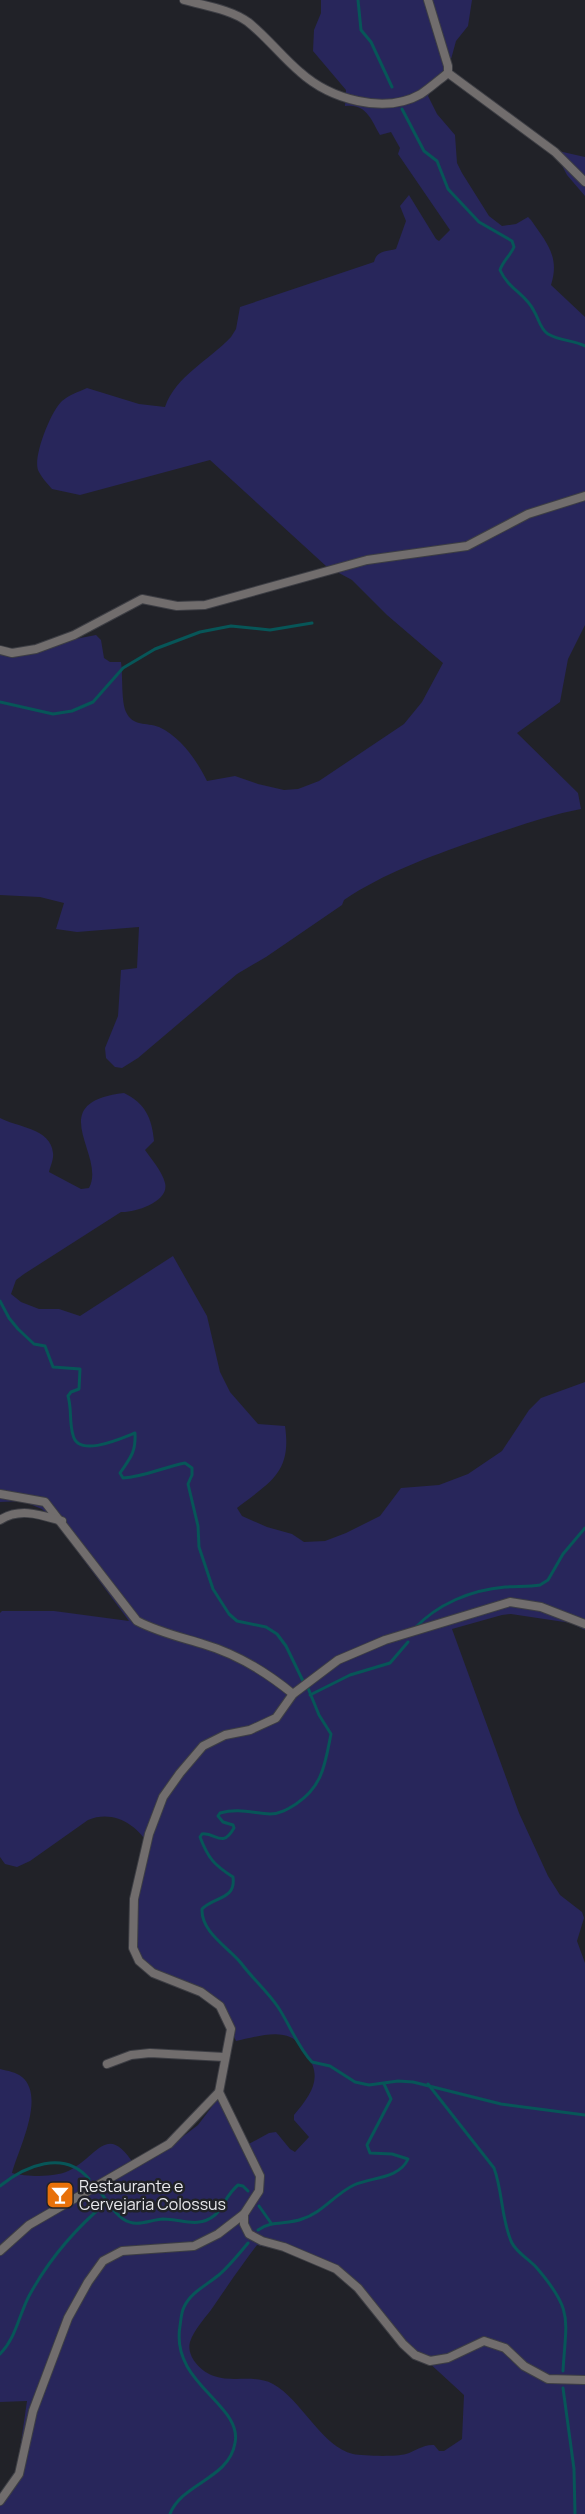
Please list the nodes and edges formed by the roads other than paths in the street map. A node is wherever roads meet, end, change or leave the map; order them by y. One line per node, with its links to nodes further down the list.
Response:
1 (184, 0): 3 (street)
2 (428, 0): 3 (street)
3 (448, 73): 4 (street)
4 (585, 182)
5 (585, 496): 6 (street)
6 (0, 650)
7 (0, 1494): 9 (street)
8 (0, 1520): 9 (street)
9 (62, 1521): 11 (street)
10 (585, 1624): 11 (street)
11 (293, 1694): 12 (street)
12 (224, 2057): 13 (street); 14 (street)
13 (106, 2064)
14 (219, 2092): 15 (street); 16 (street)
15 (244, 2214): 17 (street); 18 (street)
16 (0, 2251)
17 (585, 2380)
18 (0, 2501)

